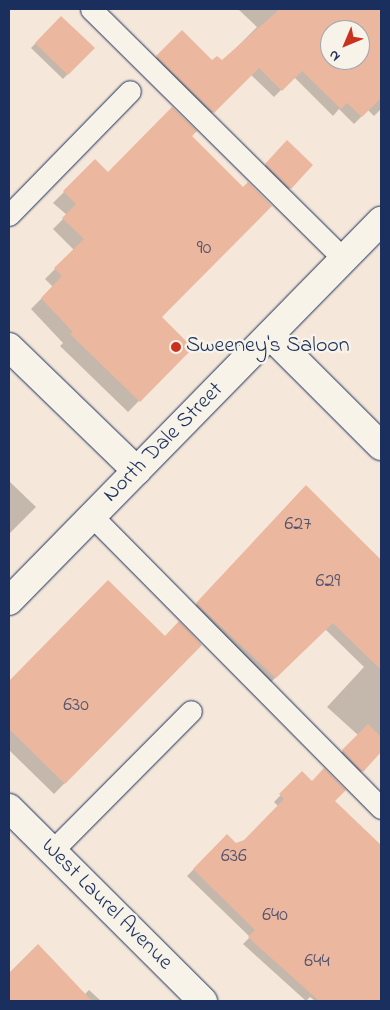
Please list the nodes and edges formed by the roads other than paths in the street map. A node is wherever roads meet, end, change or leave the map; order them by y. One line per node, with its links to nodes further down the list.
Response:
1 (91, 9): 5 (lane)
2 (130, 91): 3 (lane)
3 (9, 215)
4 (381, 221): 5 (street, North Dale Street)
5 (344, 259): 6 (street, North Dale Street)
6 (270, 335): 8 (street); 9 (street, North Dale Street)
7 (9, 347): 9 (street)
8 (381, 446)
9 (137, 471): 10 (street, North Dale Street)
10 (92, 516): 11 (street, North Dale Street); 14 (lane)
11 (9, 601)
12 (191, 711): 15 (lane)
13 (9, 808): 15 (street, West Laurel Avenue)
14 (381, 808)
15 (52, 851): 16 (street, West Laurel Avenue)
16 (204, 1001)

